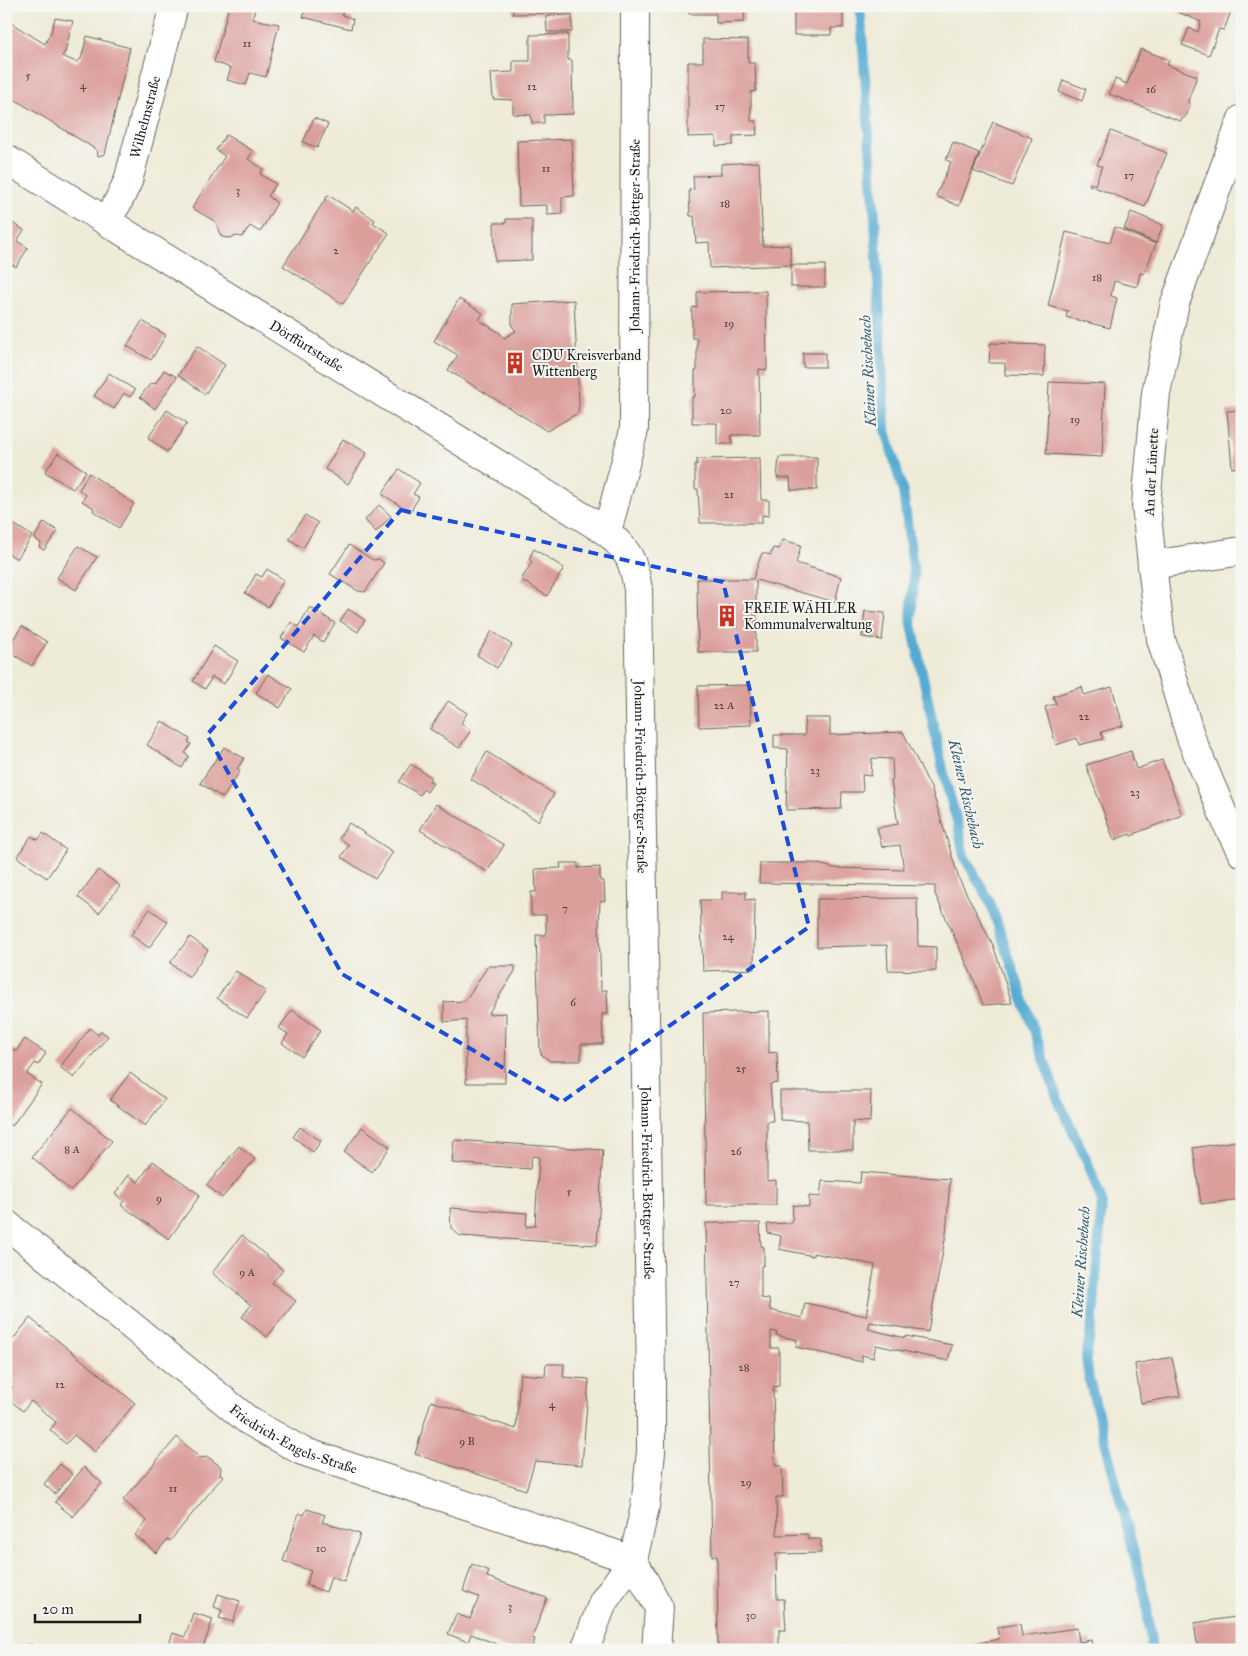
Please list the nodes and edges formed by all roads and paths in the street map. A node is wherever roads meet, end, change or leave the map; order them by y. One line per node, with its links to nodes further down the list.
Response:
1 (174, 6): 5 (street, Wilhelmstraße)
2 (635, 6): 6 (street, Johann-Friedrich-Böttger-Straße)
3 (1242, 119): 8 (street, An der Lünette)
4 (6, 159): 5 (street, Dörffurtstraße)
5 (106, 222): 6 (street, Dörffurtstraße)
6 (607, 532): 11 (street, Johann-Friedrich-Böttger-Straße)
7 (1242, 551): 8 (street)
8 (1152, 565): 9 (street, An der Lünette)
9 (1242, 853)
10 (6, 1224): 11 (street, Friedrich-Engels-Straße)
11 (633, 1560): 12 (street, Johann-Friedrich-Böttger-Straße); 13 (street)
12 (584, 1650)
13 (656, 1650)

